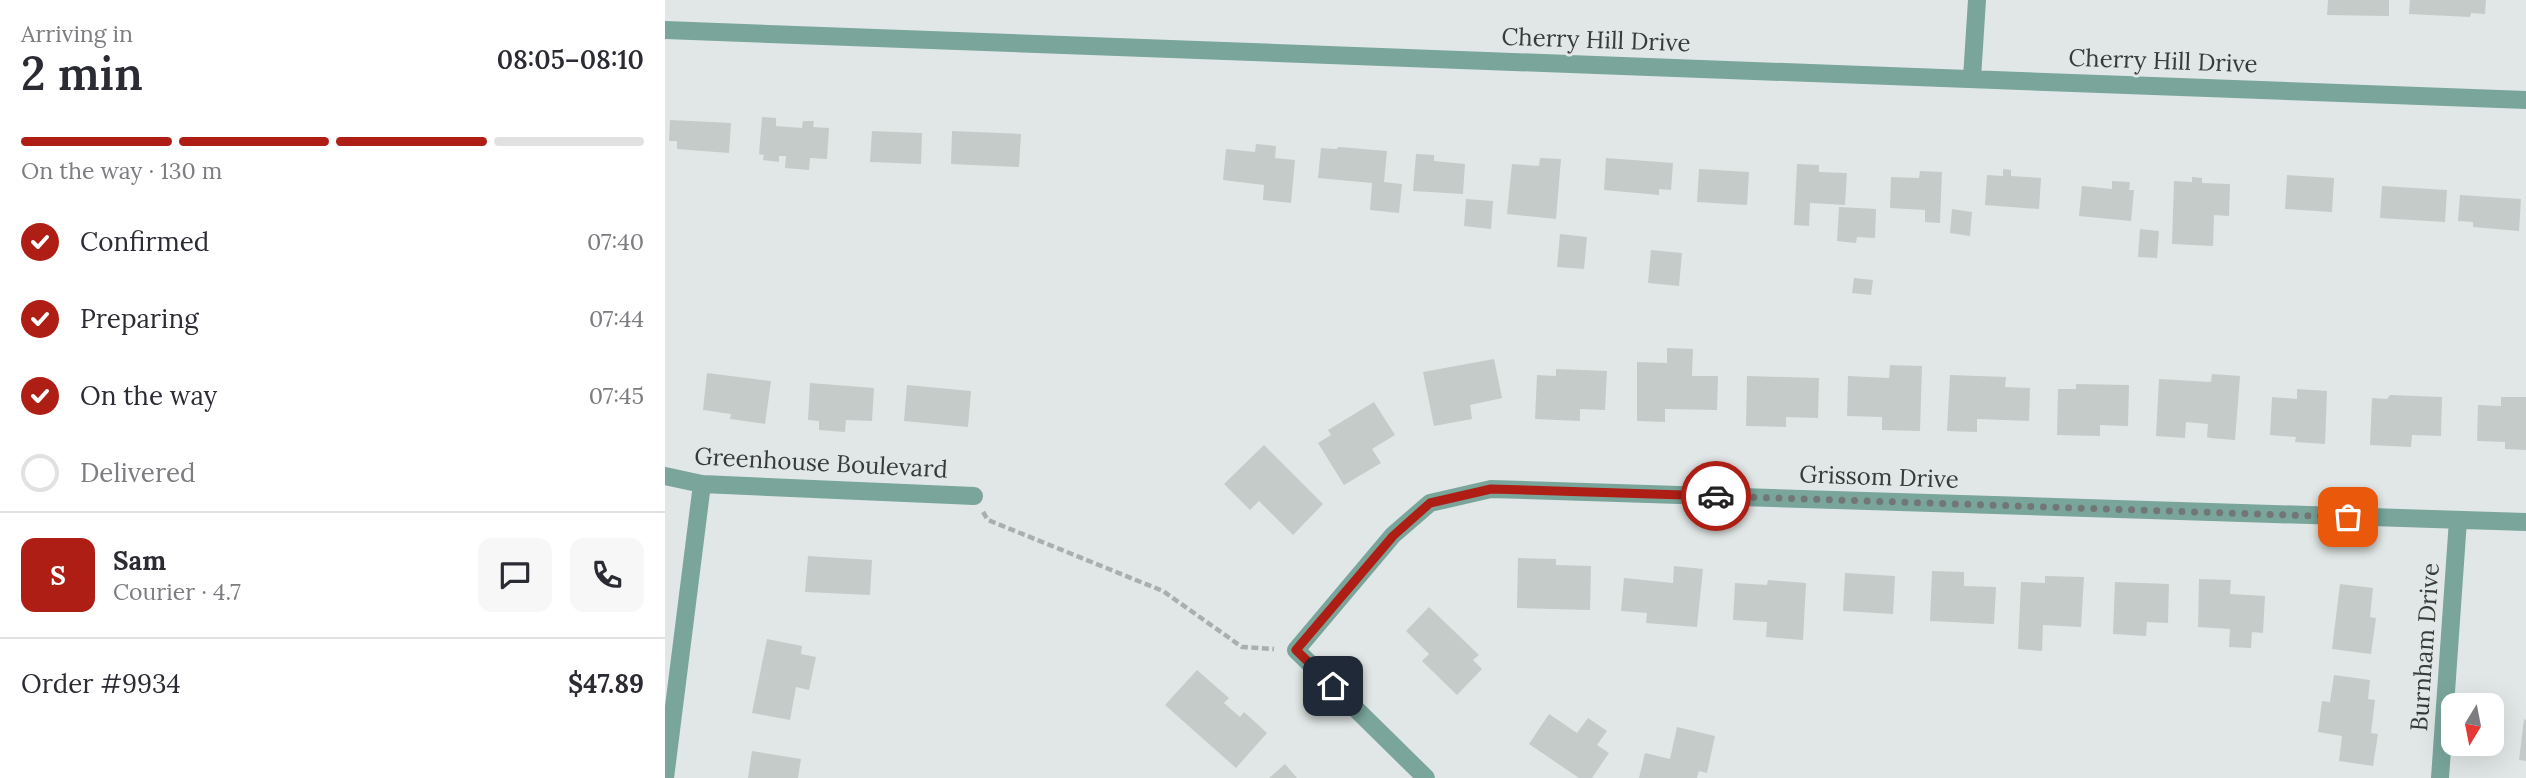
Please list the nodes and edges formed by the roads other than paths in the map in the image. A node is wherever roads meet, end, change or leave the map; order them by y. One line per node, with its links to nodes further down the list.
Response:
1 (1977, 0): 3 (street)
2 (665, 30): 3 (street, Cherry Hill Drive)
3 (1972, 78): 4 (street, Cherry Hill Drive)
4 (2526, 100)
5 (665, 476): 6 (street, Greenhouse Boulevard)
6 (702, 484): 7 (street, Greenhouse Boulevard); 10 (street)
7 (974, 496)
8 (2459, 520): 9 (street, Grissom Drive); 11 (street, Grissom Drive); 12 (street, Burnham Drive)
9 (2526, 522)
10 (665, 778)
11 (1426, 778)
12 (2440, 778)

